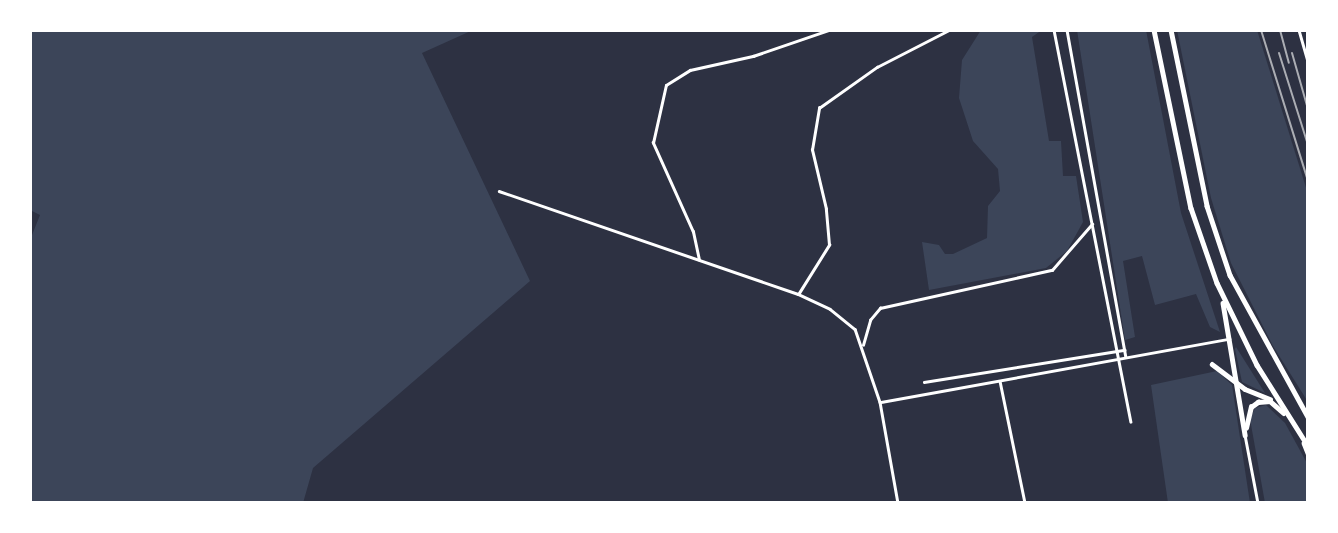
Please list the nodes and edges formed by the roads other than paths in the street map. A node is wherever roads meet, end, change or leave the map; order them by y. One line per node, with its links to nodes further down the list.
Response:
1 (829, 30): 11 (street)
2 (950, 30): 12 (street)
3 (1054, 30): 10 (street)
4 (1067, 30): 16 (street)
5 (1154, 30): 13 (main road)
6 (1171, 30): 26 (main road)
7 (1299, 30): 8 (street)
8 (1308, 61)
9 (499, 191): 11 (street)
10 (1092, 224): 15 (street); 17 (street)
11 (699, 260): 12 (street)
12 (798, 294): 15 (street)
13 (1223, 298): 14 (main road); 28 (main road)
14 (1229, 340): 18 (street); 21 (main road)
15 (863, 345): 24 (street)
16 (1124, 350): 17 (street); 18 (street)
17 (1116, 352): 19 (street); 23 (street)
18 (1126, 358): 19 (street)
19 (1118, 359): 22 (street); 27 (street)
20 (1212, 363): 21 (main road)
21 (1234, 378): 25 (main road); 29 (main road)
22 (1000, 381): 24 (street); 33 (street)
23 (924, 382)
24 (880, 402): 32 (street)
25 (1278, 405): 28 (main road); 29 (main road)
26 (1307, 414)
27 (1131, 422)
28 (1297, 430): 30 (main road); 31 (main road)
29 (1245, 435): 34 (street)
30 (1308, 446)
31 (1308, 453)
32 (898, 503)
33 (1025, 503)
34 (1258, 503)

